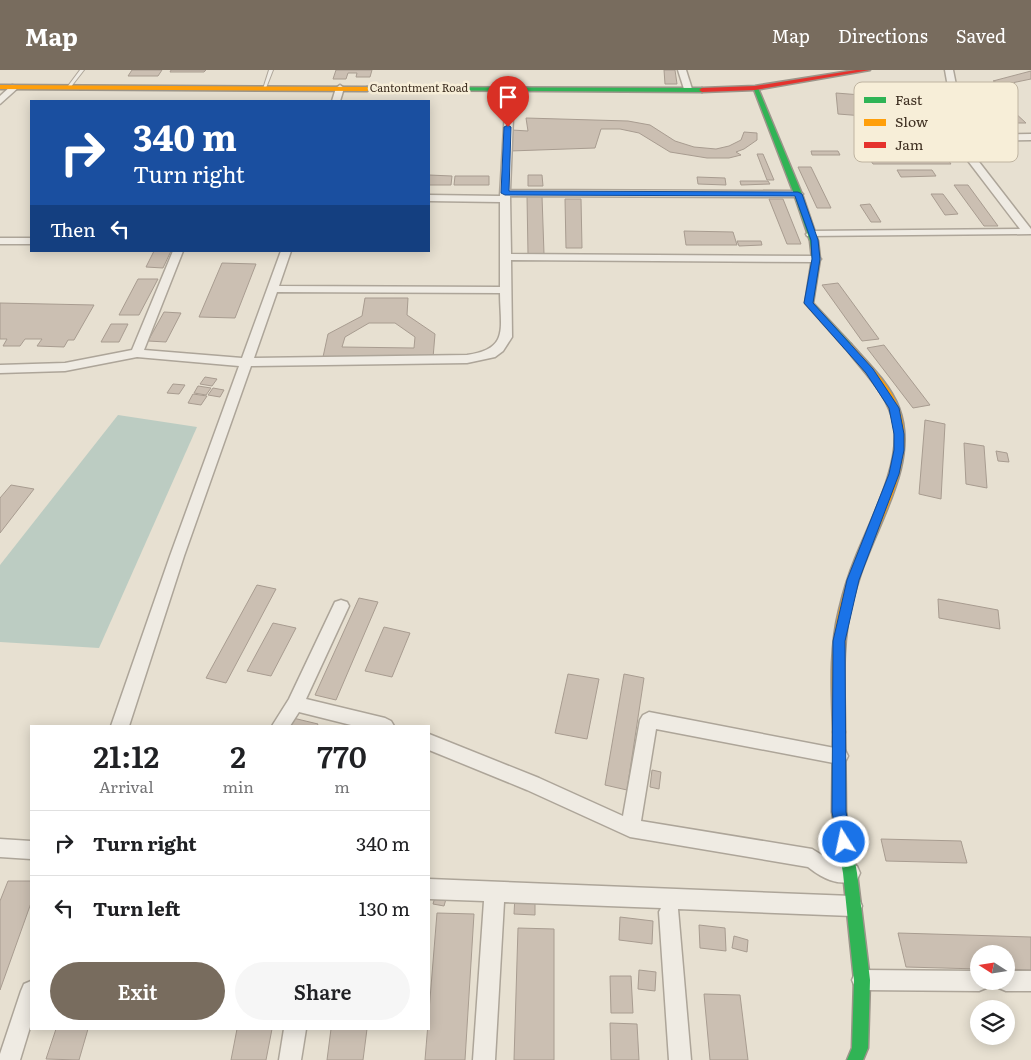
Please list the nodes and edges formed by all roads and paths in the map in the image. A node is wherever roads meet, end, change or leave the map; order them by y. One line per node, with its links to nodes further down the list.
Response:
1 (82, 70): 7 (lane)
2 (272, 70): 8 (lane)
3 (682, 70): 12 (street)
4 (866, 70): 10 (street, Cantontment Road)
5 (0, 87): 6 (street, Cantontment Road)
6 (15, 87): 7 (street, Cantontment Road); 14 (street)
7 (69, 87): 8 (street, Cantontment Road)
8 (264, 88): 9 (street, Cantontment Road)
9 (340, 88): 11 (street, Cantontment Road); 13 (street)
10 (755, 88): 12 (street, Cantontment Road); 18 (street)
11 (508, 89): 12 (street, Cantontment Road); 19 (street)
12 (688, 89)
13 (336, 100)
14 (0, 101)
15 (1018, 137): 16 (street)
16 (1031, 137)
17 (974, 162): 21 (street)
18 (798, 194): 19 (street); 22 (street)
19 (505, 196): 20 (street); 27 (street)
20 (430, 198)
21 (1030, 232): 22 (street)
22 (812, 234): 28 (street)
23 (0, 241): 24 (street)
24 (30, 241)
25 (178, 252): 31 (street)
26 (286, 252): 29 (street)
27 (506, 257): 28 (street); 30 (street)
28 (816, 259): 40 (street)
29 (272, 289): 30 (street); 32 (street)
30 (506, 290): 32 (street)
31 (136, 353): 32 (street); 33 (street)
32 (247, 362): 36 (street)
33 (0, 369)
34 (341, 606): 35 (street)
35 (295, 704): 37 (street); 38 (street)
36 (120, 725)
37 (282, 725)
38 (381, 725)
39 (430, 742): 41 (street)
40 (839, 756): 41 (street); 44 (street)
41 (630, 828): 44 (street)
42 (0, 848): 43 (street)
43 (30, 850)
44 (850, 873): 47 (street)
45 (430, 889): 47 (street)
46 (494, 900): 57 (street)
47 (852, 906): 49 (street)
48 (669, 912): 58 (street)
49 (862, 980): 50 (street); 59 (street)
50 (970, 980)
51 (1015, 981): 52 (street)
52 (1031, 981)
53 (30, 994): 55 (street)
54 (295, 1030): 56 (street)
55 (9, 1060)
56 (290, 1060)
57 (484, 1060)
58 (680, 1060)
59 (855, 1060)

